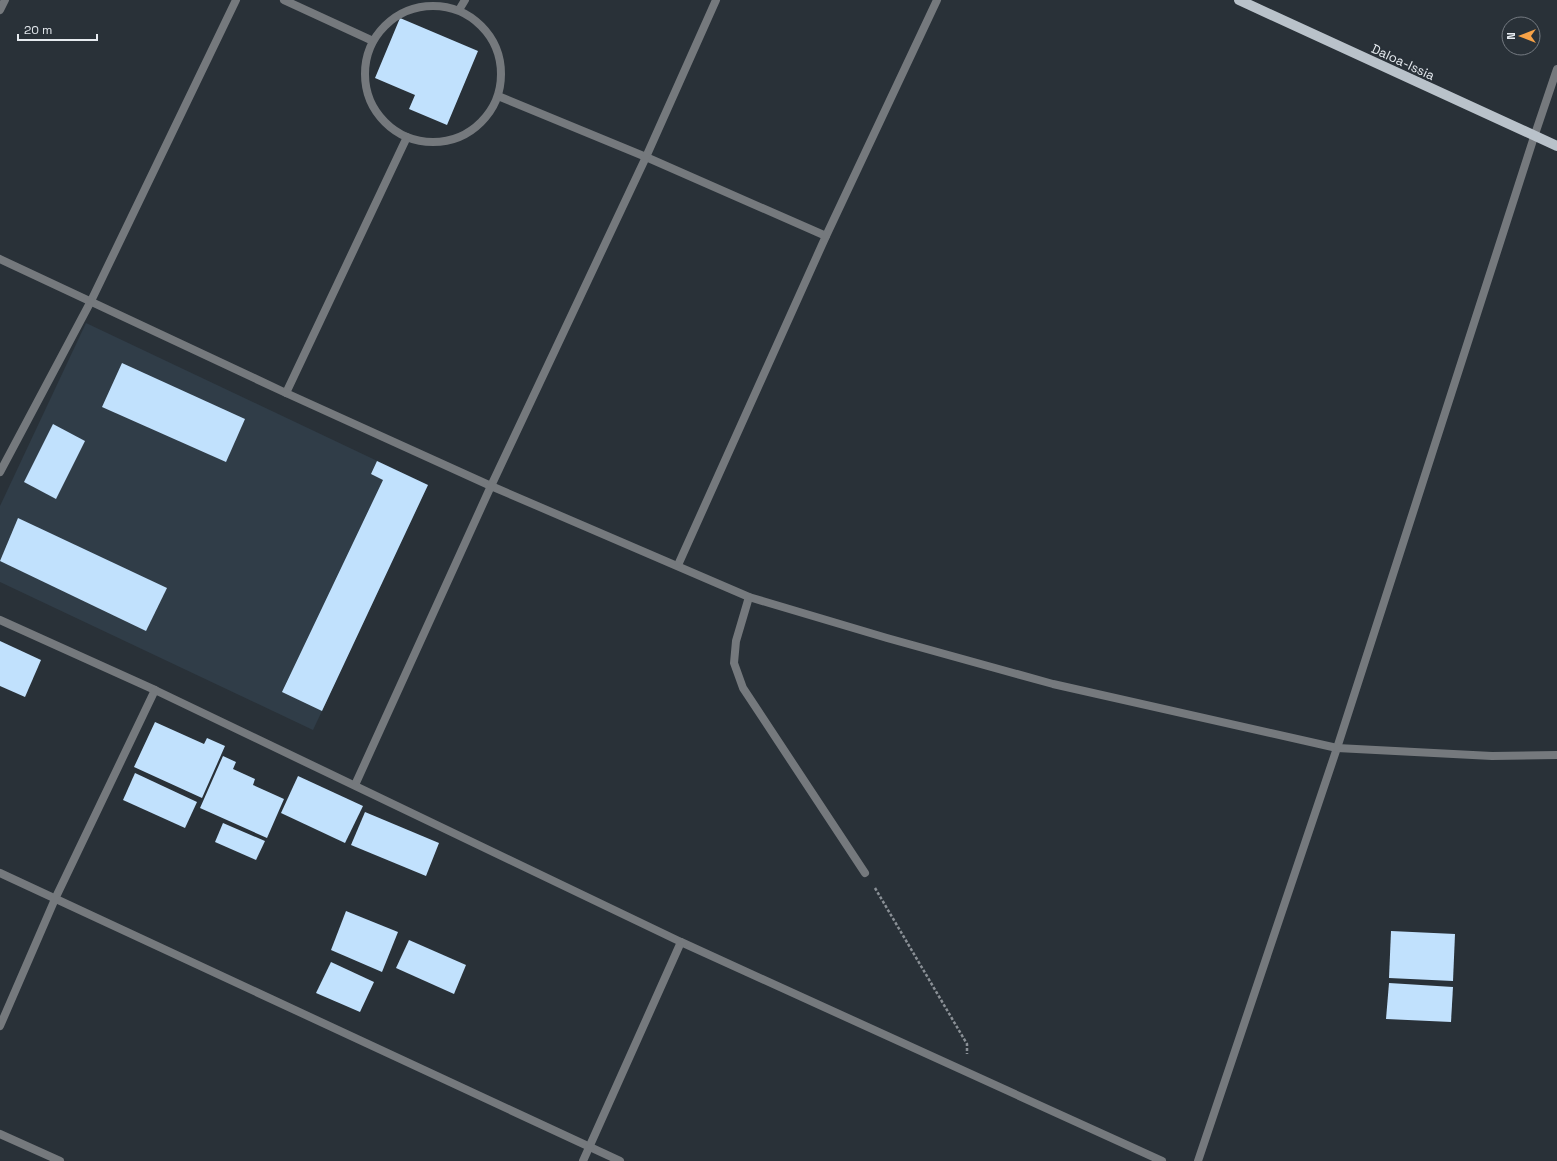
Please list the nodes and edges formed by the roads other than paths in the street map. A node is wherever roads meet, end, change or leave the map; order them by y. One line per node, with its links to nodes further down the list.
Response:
1 (5, 0): 8 (street)
2 (236, 0): 19 (street)
3 (284, 0): 10 (street)
4 (464, 0): 9 (street)
5 (716, 0): 16 (street)
6 (937, 0): 17 (street)
7 (1239, 0): 14 (main road, Daloa-Issia)
8 (0, 10)
9 (459, 10): 10 (street); 12 (street)
10 (373, 41): 13 (street)
11 (1557, 69): 14 (street)
12 (498, 96): 13 (street); 16 (street)
13 (407, 137): 20 (street)
14 (1534, 137): 15 (main road, Daloa-Issia); 27 (street)
15 (1557, 146)
16 (646, 157): 17 (street); 22 (street)
17 (826, 236): 23 (street)
18 (0, 259): 19 (street)
19 (91, 301): 20 (street); 21 (street)
20 (286, 393): 22 (street)
21 (0, 472)
22 (490, 486): 23 (street); 29 (street)
23 (678, 565): 24 (street)
24 (749, 597): 27 (street); 30 (street)
25 (0, 620): 26 (street)
26 (155, 690): 29 (street); 32 (street)
27 (1337, 748): 28 (street); 41 (street)
28 (1557, 755)
29 (355, 785): 33 (street)
30 (865, 872)
31 (0, 873): 32 (street)
32 (55, 899): 34 (street); 36 (street)
33 (681, 942): 36 (street); 40 (street)
34 (0, 1026)
35 (0, 1134): 37 (street)
36 (589, 1146): 38 (street); 39 (street)
37 (60, 1161)
38 (583, 1161)
39 (620, 1161)
40 (1162, 1161)
41 (1198, 1161)

